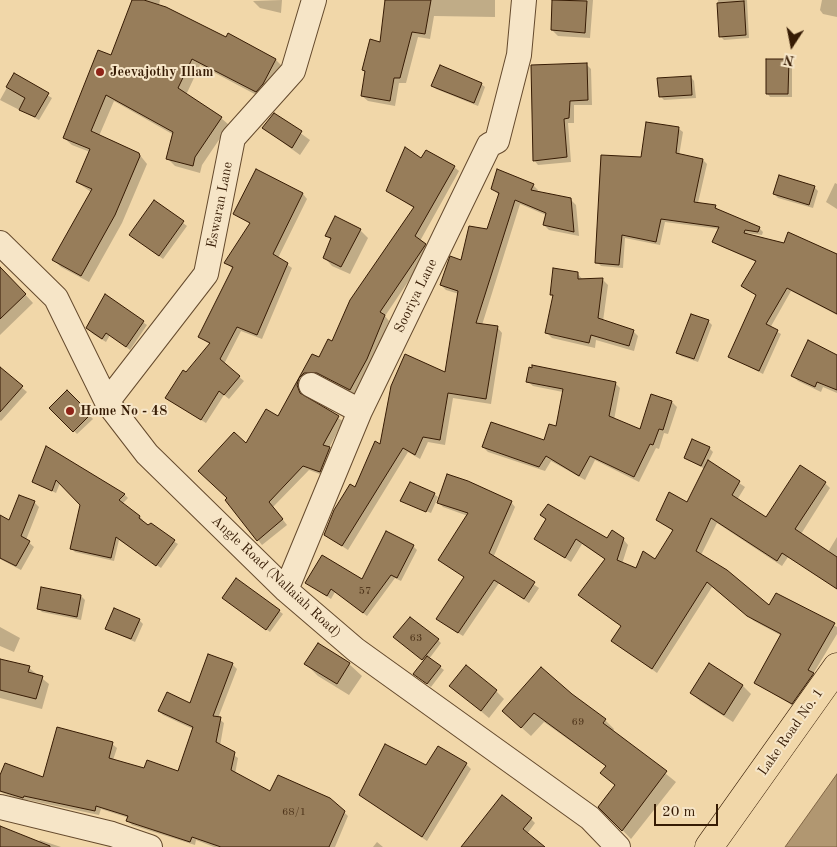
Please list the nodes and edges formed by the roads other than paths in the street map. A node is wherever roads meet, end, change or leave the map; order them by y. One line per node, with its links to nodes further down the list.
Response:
1 (314, 0): 5 (street, Eswaran Lane)
2 (524, 0): 6 (street, Sooriya Lane)
3 (0, 243): 5 (street, Angle Road (Nallaiah Road))
4 (310, 386): 6 (street)
5 (107, 402): 7 (street, Angle Road (Nallaiah Road))
6 (360, 411): 7 (street, Sooriya Lane)
7 (286, 590): 11 (street, Angle Road (Nallaiah Road))
8 (837, 667): 12 (main road, Lake Road No. 1)
9 (0, 807): 10 (street)
10 (150, 847)
11 (618, 847)
12 (709, 847)

